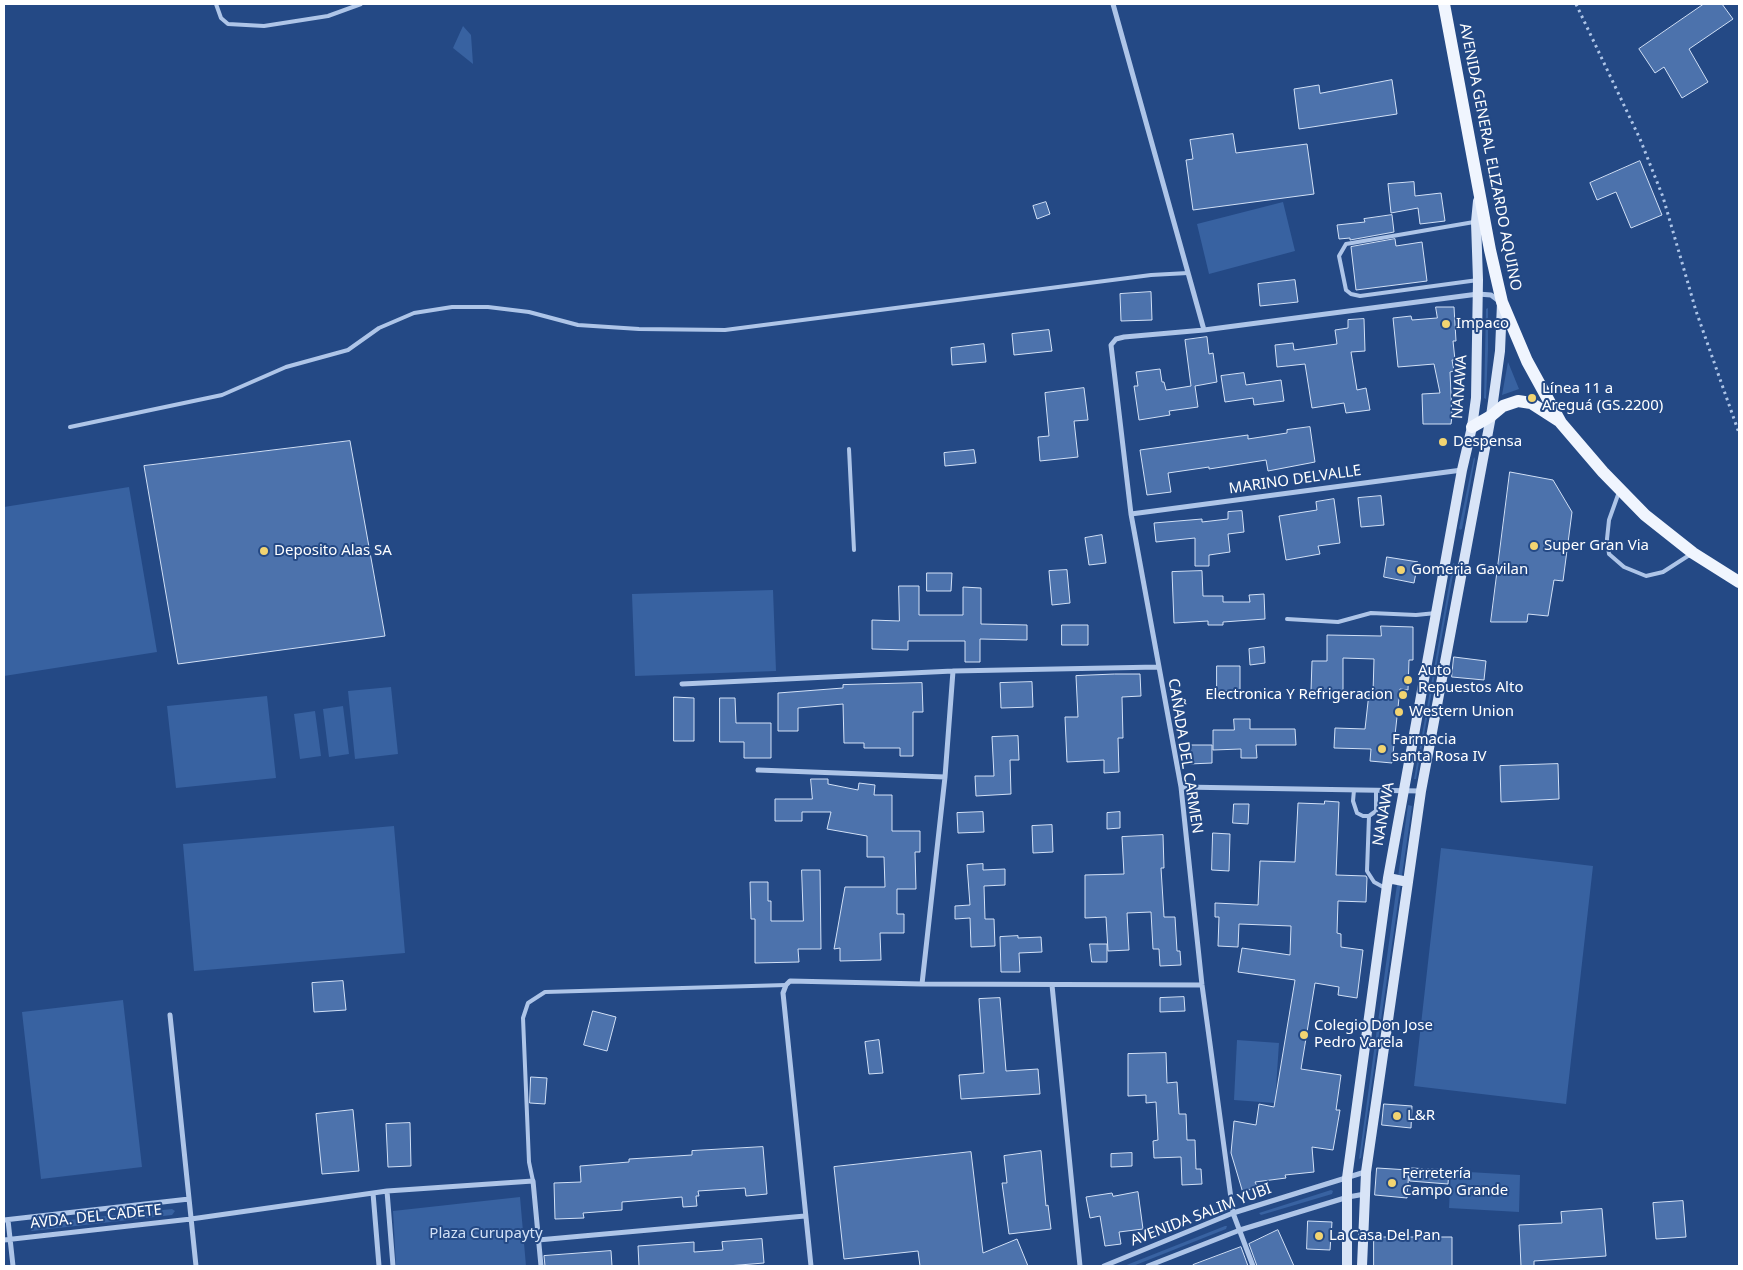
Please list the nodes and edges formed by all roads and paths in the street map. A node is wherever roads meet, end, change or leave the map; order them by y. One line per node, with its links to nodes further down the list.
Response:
1 (216, 4): 2 (lane)
2 (361, 4)
3 (1113, 4): 8 (street)
4 (1444, 4): 6 (main road, AVENIDA GENERAL ELIZARDO AQUINO)
5 (1576, 4): 17 (path)
6 (1479, 190): 7 (main road, NANAWA); 11 (main road, AVENIDA GENERAL ELIZARDO AQUINO)
7 (1476, 222): 9 (main road, NANAWA); 9 (lane)
8 (1188, 273): 12 (street); 15 (lane)
9 (1478, 280): 10 (main road, NANAWA)
10 (1478, 294): 11 (street); 12 (street); 16 (main road, NANAWA)
11 (1502, 302): 13 (main road); 14 (main road, AVENIDA GENERAL ELIZARDO AQUINO)
12 (1204, 330): 21 (street, CAÑADA DEL CARMEN)
13 (1491, 416): 14 (main road); 16 (main road); 24 (main road)
14 (1561, 423): 20 (main road, AVENIDA GENERAL ELIZARDO AQUINO)
15 (70, 427)
16 (1472, 427): 19 (main road, NANAWA)
17 (1739, 433)
18 (849, 449): 23 (lane)
19 (1462, 470): 21 (street, MARINO DELVALLE); 22 (main road, NANAWA)
20 (1620, 490): 25 (main road, AVENIDA GENERAL ELIZARDO AQUINO); 25 (lane)
21 (1131, 514): 29 (street, CAÑADA DEL CARMEN)
22 (1448, 545): 24 (main road); 27 (main road, NANAWA)
23 (854, 550)
24 (1466, 551): 33 (main road)
25 (1692, 553): 26 (main road, AVENIDA GENERAL ELIZARDO AQUINO)
26 (1739, 582)
27 (1436, 613): 28 (lane); 31 (main road, NANAWA)
28 (1287, 619)
29 (1158, 667): 30 (street); 36 (street, CAÑADA DEL CARMEN)
30 (953, 671): 32 (street); 35 (street)
31 (1423, 681): 33 (main road); 39 (main road, NANAWA)
32 (682, 684)
33 (1441, 686): 40 (main road)
34 (758, 770): 35 (street)
35 (945, 776): 45 (street)
36 (1181, 787): 37 (street); 48 (street, CAÑADA DEL CARMEN)
37 (1354, 790): 38 (street); 41 (lane)
38 (1376, 791): 39 (street); 41 (lane)
39 (1403, 791): 40 (street); 42 (main road, NANAWA)
40 (1421, 792): 43 (main road)
41 (1369, 816): 44 (lane)
42 (1388, 878): 43 (main road); 44 (main road, NANAWA)
43 (1408, 882): 50 (main road)
44 (1387, 889): 51 (main road, NANAWA)
45 (922, 984): 46 (street); 47 (street)
46 (786, 985): 52 (lane); 59 (street)
47 (1052, 985): 48 (street); 72 (street)
48 (1202, 985): 58 (street, CAÑADA DEL CARMEN)
49 (170, 1015): 57 (street)
50 (1366, 1172): 51 (street, AVENIDA SALIM YUBI); 55 (main road)
51 (1348, 1178): 56 (main road, NANAWA); 58 (street, AVENIDA SALIM YUBI)
52 (533, 1181): 53 (street, AVDA. DEL CADETE); 65 (street)
53 (386, 1191): 54 (street, AVDA. DEL CADETE); 69 (street)
54 (373, 1193): 61 (street, AVDA. DEL CADETE); 68 (street)
55 (1365, 1194): 56 (street, AVENIDA SALIM YUBI); 77 (main road)
56 (1348, 1197): 62 (street, AVENIDA SALIM YUBI); 76 (main road, NANAWA)
57 (189, 1199): 60 (street); 61 (street)
58 (1234, 1213): 62 (street, CAÑADA DEL CARMEN); 73 (street, AVENIDA SALIM YUBI)
59 (806, 1216): 65 (street); 71 (street)
60 (6, 1220): 63 (street)
61 (191, 1220): 63 (street, AVDA. DEL CADETE); 67 (street)
62 (1240, 1230): 74 (street, AVENIDA SALIM YUBI); 75 (street, CAÑADA DEL CARMEN)
63 (10, 1239): 64 (street, AVDA. DEL CADETE); 66 (street)
64 (4, 1240)
65 (538, 1240): 70 (street)
66 (14, 1266)
67 (196, 1266)
68 (379, 1266)
69 (393, 1266)
70 (541, 1266)
71 (811, 1266)
72 (1080, 1266)
73 (1104, 1266)
74 (1148, 1266)
75 (1253, 1266)
76 (1347, 1266)
77 (1362, 1266)

